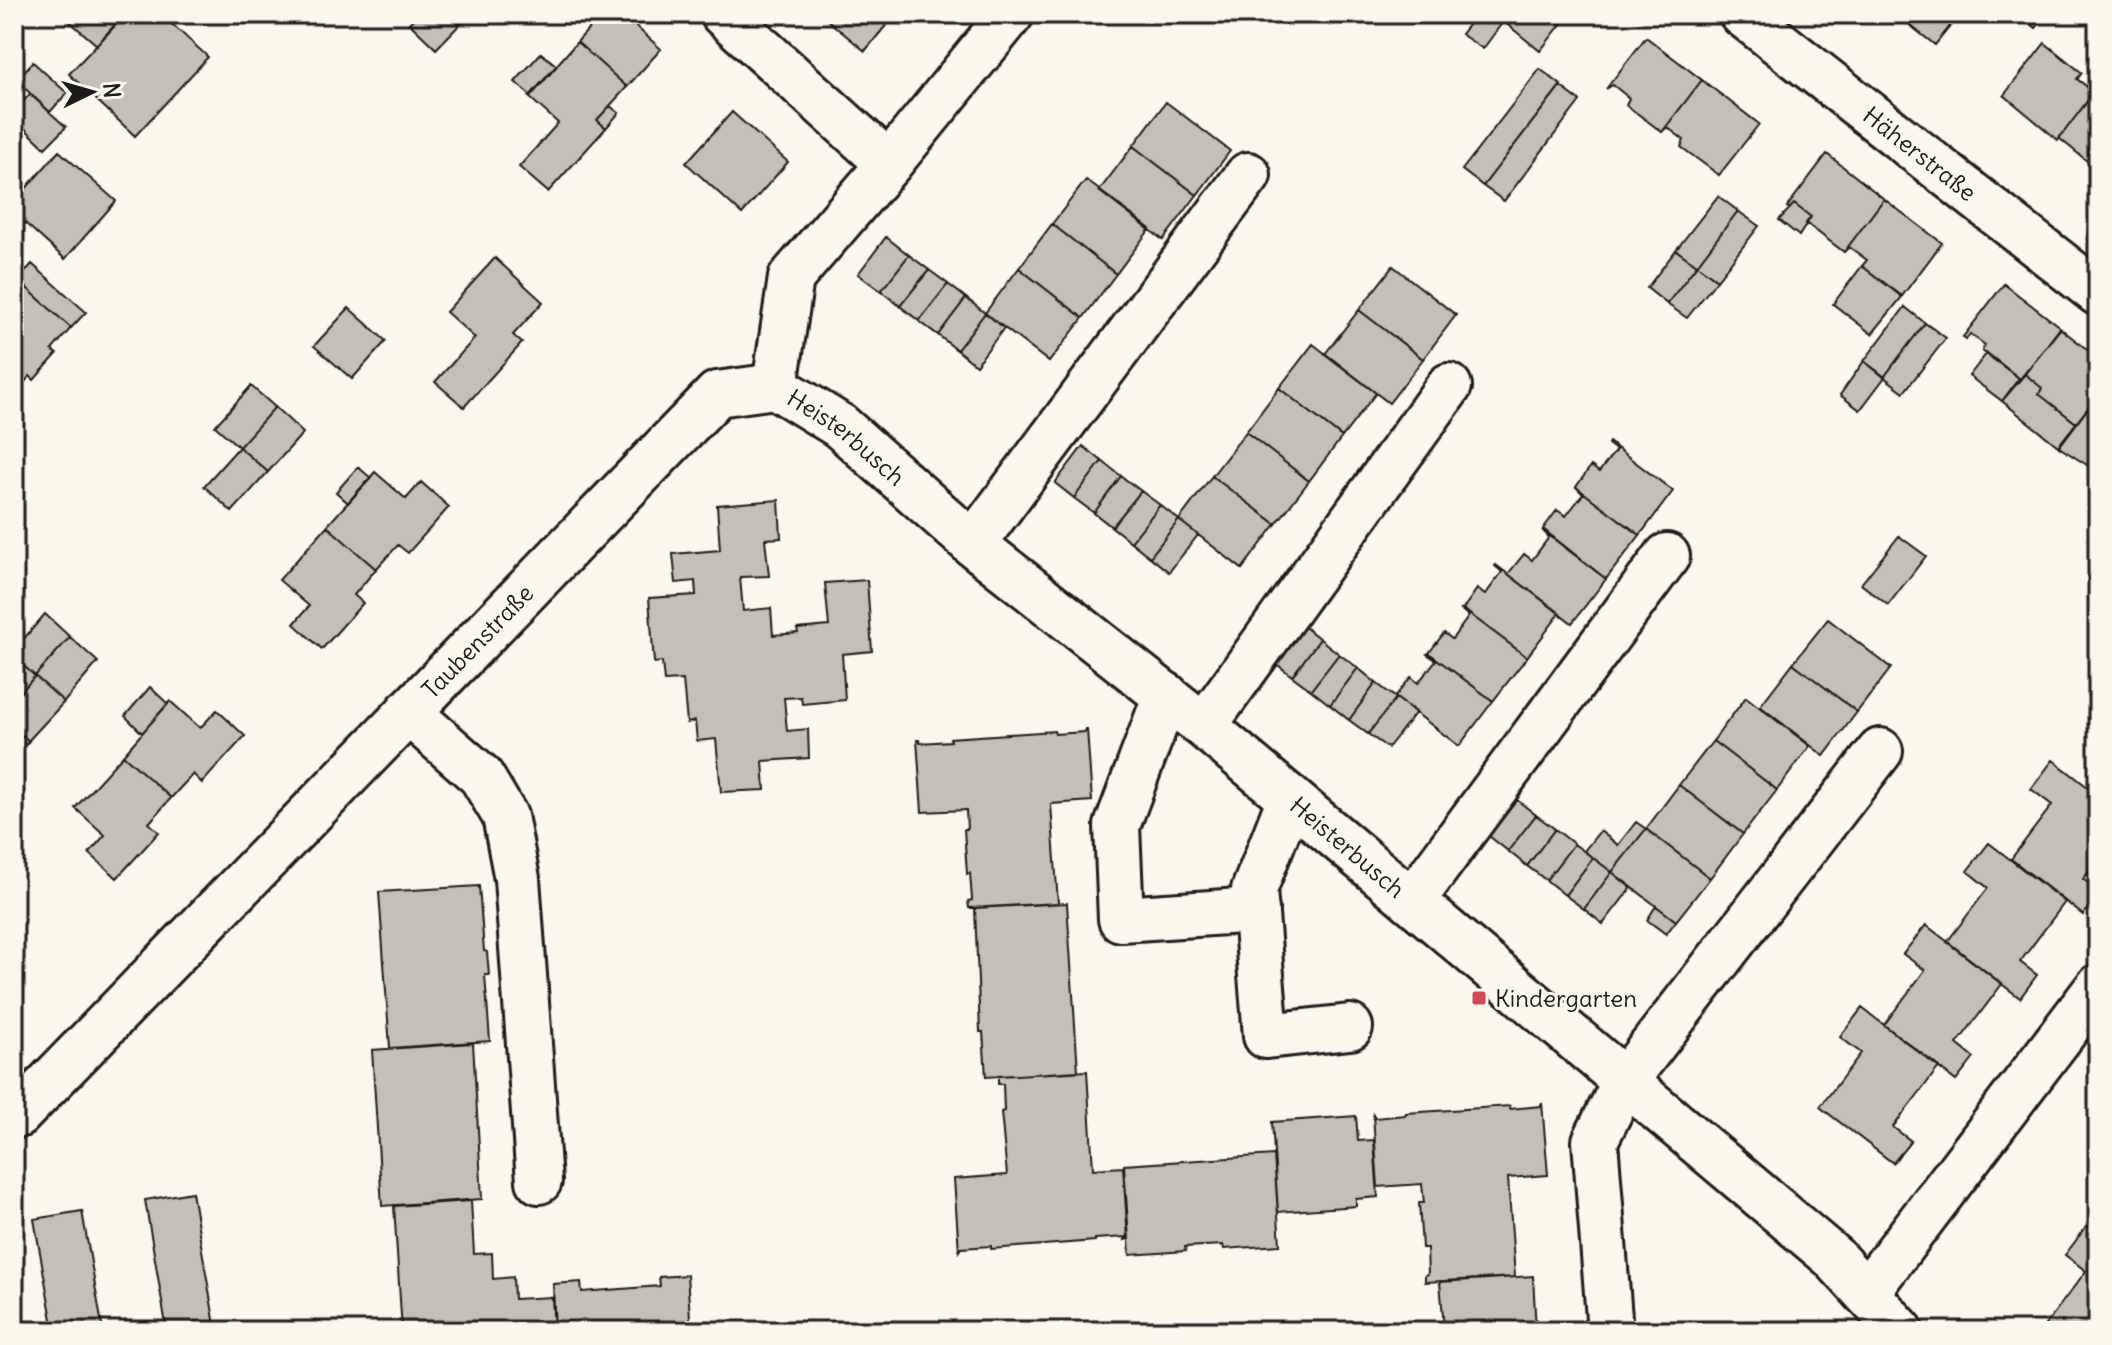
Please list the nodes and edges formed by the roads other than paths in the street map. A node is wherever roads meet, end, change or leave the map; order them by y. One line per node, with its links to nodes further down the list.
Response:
1 (723, 14): 4 (street)
2 (1011, 14): 4 (street)
3 (1742, 14): 6 (street, Häherstraße)
4 (889, 164): 7 (street)
5 (1248, 175): 9 (street)
6 (2098, 293)
7 (775, 386): 9 (street, Heisterbusch); 12 (street, Taubenstraße)
8 (1449, 386): 13 (street)
9 (973, 544): 11 (street, Heisterbusch)
10 (1667, 556): 16 (street)
11 (1166, 695): 13 (street, Heisterbusch); 17 (street)
12 (408, 712): 21 (street, Taubenstraße); 22 (street)
13 (1204, 726): 15 (street, Heisterbusch)
14 (1880, 751): 20 (street)
15 (1290, 798): 16 (street, Heisterbusch); 17 (street)
16 (1412, 901): 20 (street, Heisterbusch)
17 (1256, 910): 19 (street)
18 (2098, 987): 23 (street)
19 (1350, 1027)
20 (1625, 1081): 23 (street, Heisterbusch); 24 (street)
21 (14, 1116)
22 (539, 1181)
23 (1866, 1293): 25 (street, Heisterbusch)
24 (1610, 1331)
25 (1901, 1331)

